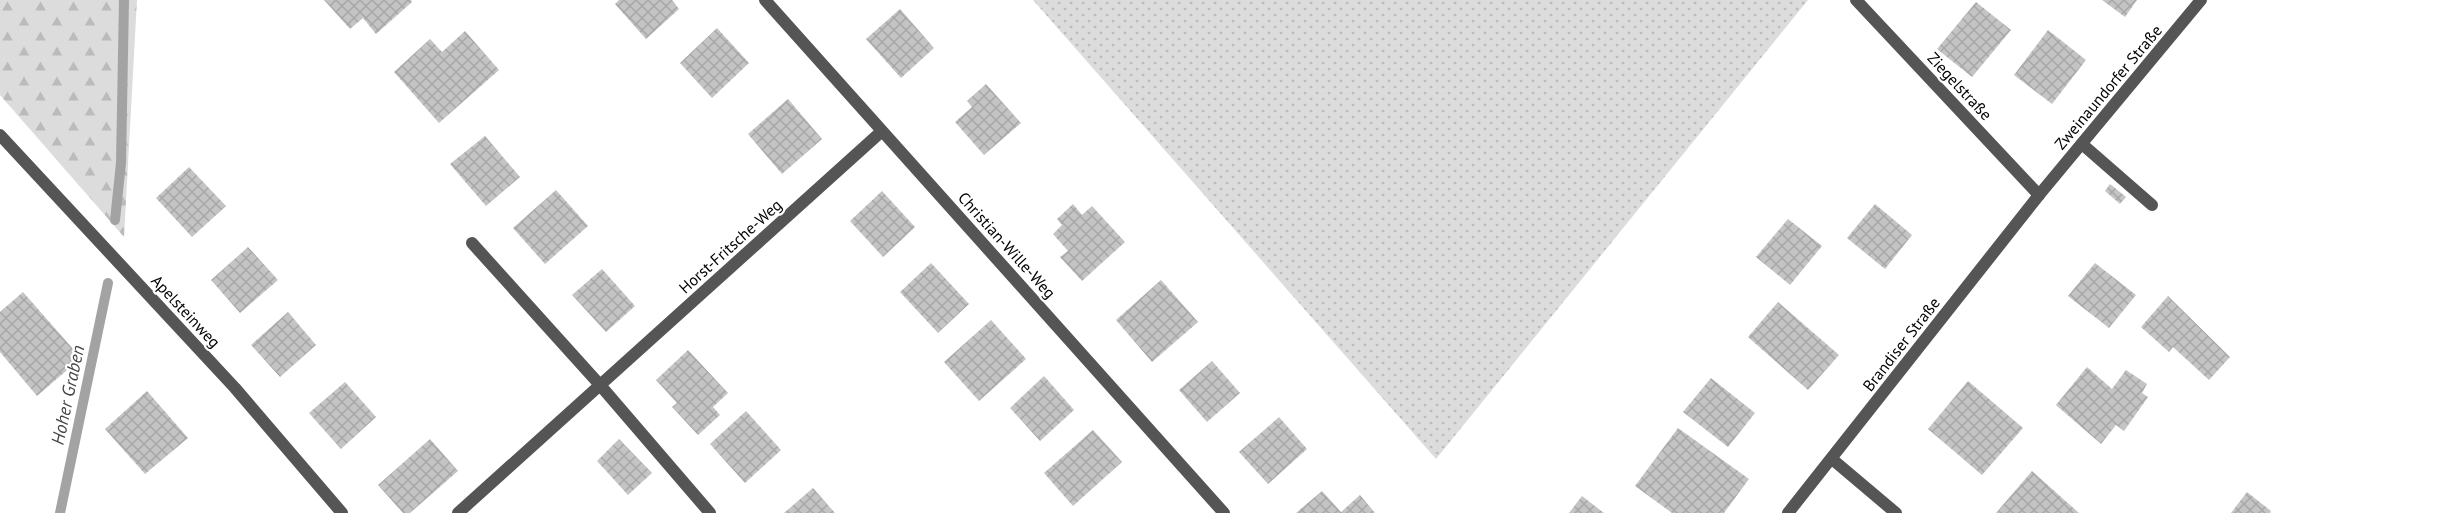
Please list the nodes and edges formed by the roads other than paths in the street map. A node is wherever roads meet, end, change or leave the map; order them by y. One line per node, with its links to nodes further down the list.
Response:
1 (765, 0): 4 (street, Christian-Wille-Weg)
2 (1856, 0): 7 (street, Ziegelstraße)
3 (2201, 0): 6 (street, Zweinaundorfer Straße)
4 (882, 131): 10 (street, Horst-Fritsche-Weg); 15 (street, Christian-Wille-Weg)
5 (0, 135): 12 (street, Apelsteinweg)
6 (2082, 144): 7 (street, Zweinaundorfer Straße); 8 (street)
7 (2039, 195): 11 (street, Brandiser Straße)
8 (2152, 205)
9 (472, 243): 10 (street)
10 (600, 386): 13 (street, Horst-Fritsche-Weg); 14 (street)
11 (1832, 459): 16 (street, Brandiser Straße); 17 (street)
12 (342, 513)
13 (458, 513)
14 (710, 513)
15 (1224, 513)
16 (1788, 513)
17 (1896, 513)

